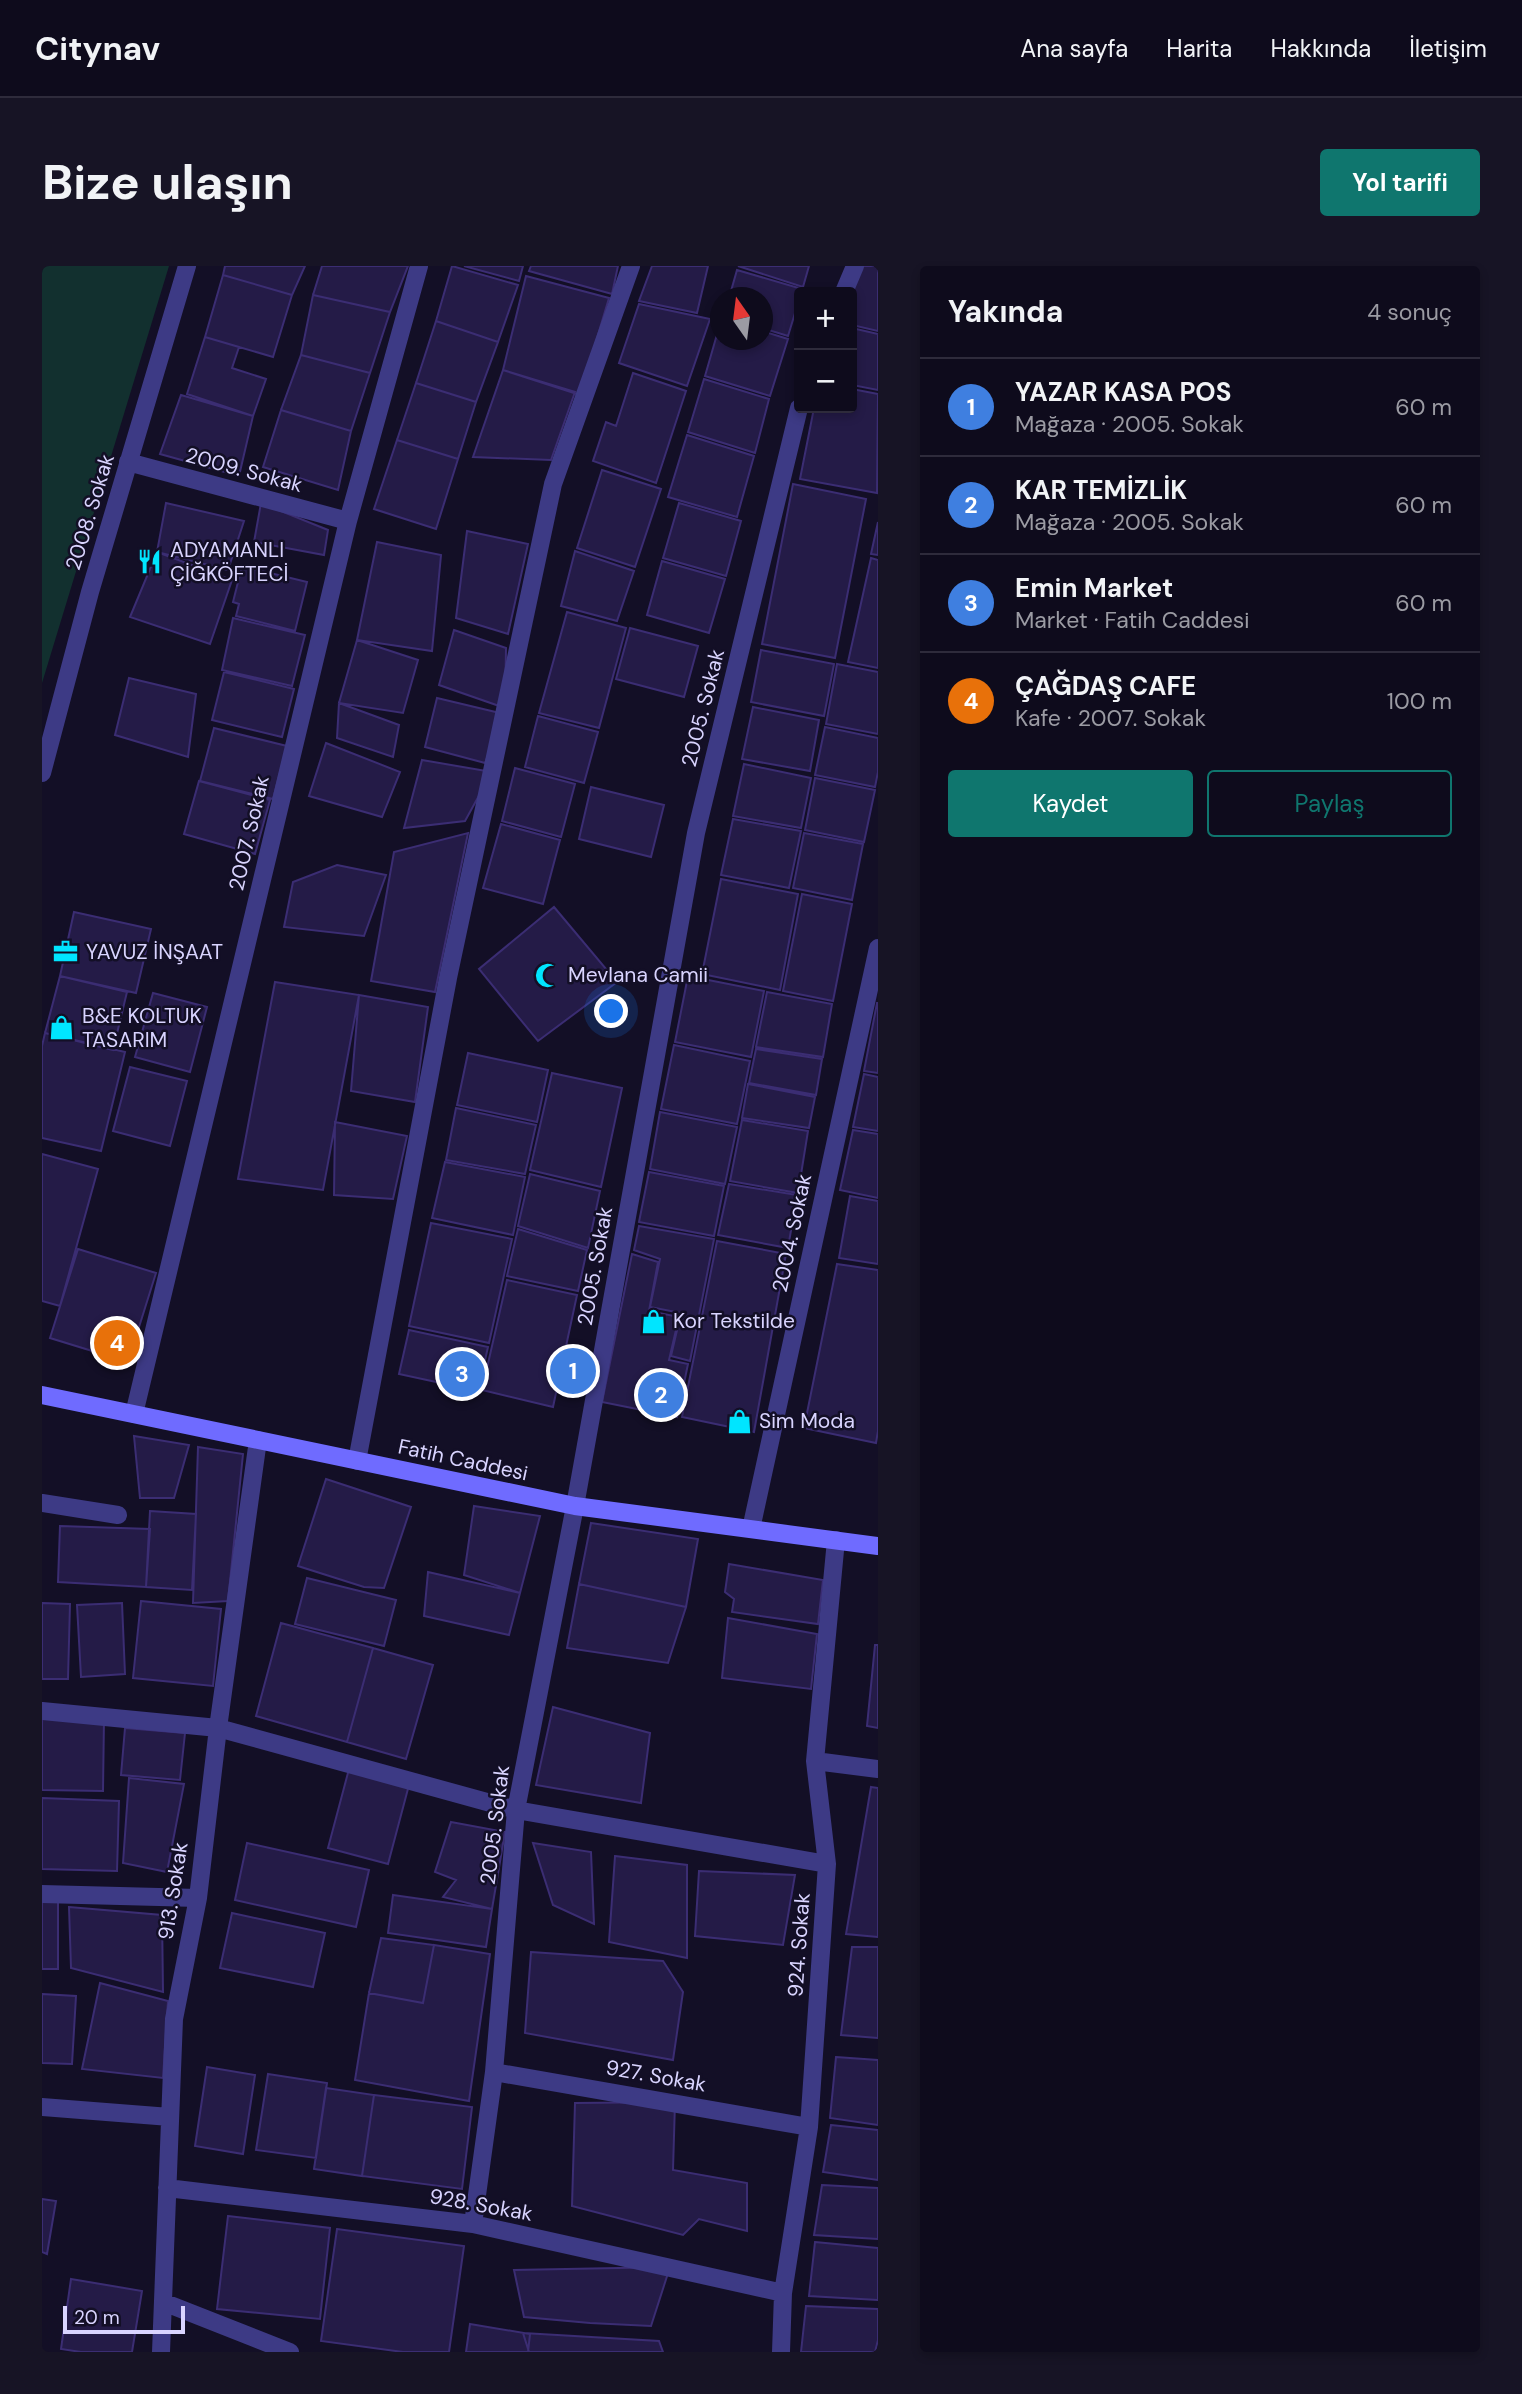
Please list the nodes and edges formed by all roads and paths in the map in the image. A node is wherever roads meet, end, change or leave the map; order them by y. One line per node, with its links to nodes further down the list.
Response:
1 (187, 266): 7 (street, 2008. Sokak)
2 (419, 266): 8 (street, 2007. Sokak)
3 (631, 266): 14 (street)
4 (855, 266): 5 (street)
5 (846, 287)
6 (798, 413): 16 (street, 2005. Sokak)
7 (128, 462): 8 (street, 2009. Sokak); 9 (street, 2008. Sokak)
8 (348, 521): 12 (street, 2007. Sokak)
9 (42, 773)
10 (878, 948): 18 (street, 2004. Sokak)
11 (42, 1395): 12 (main road, Fatih Caddesi)
12 (134, 1414): 13 (main road, Fatih Caddesi)
13 (258, 1440): 14 (main road, Fatih Caddesi); 22 (street, 913. Sokak)
14 (357, 1461): 16 (main road, Fatih Caddesi)
15 (42, 1503): 17 (street)
16 (575, 1506): 18 (main road, Fatih Caddesi); 25 (street, 2005. Sokak)
17 (118, 1515)
18 (751, 1529): 19 (main road, Fatih Caddesi)
19 (836, 1540): 20 (main road, Fatih Caddesi); 23 (street, 924. Sokak)
20 (878, 1546)
21 (42, 1711): 22 (street)
22 (218, 1728): 25 (street); 28 (street, 913. Sokak)
23 (815, 1761): 24 (street); 26 (street, 924. Sokak)
24 (878, 1769)
25 (516, 1810): 26 (street); 29 (street, 2005. Sokak)
26 (827, 1864): 32 (street, 924. Sokak)
27 (42, 1894): 28 (street)
28 (198, 1898): 31 (street, 913. Sokak)
29 (494, 2072): 32 (street, 927. Sokak); 34 (street, 2005. Sokak)
30 (42, 2107): 31 (street)
31 (170, 2117): 33 (street, 913. Sokak)
32 (810, 2127): 35 (street, 924. Sokak)
33 (167, 2188): 34 (street, 928. Sokak); 36 (street, 913. Sokak)
34 (473, 2224): 35 (street, 928. Sokak)
35 (783, 2293): 39 (street, 924. Sokak)
36 (163, 2302): 37 (street, 913. Sokak); 38 (street)
37 (160, 2352)
38 (290, 2352)
39 (781, 2352)

